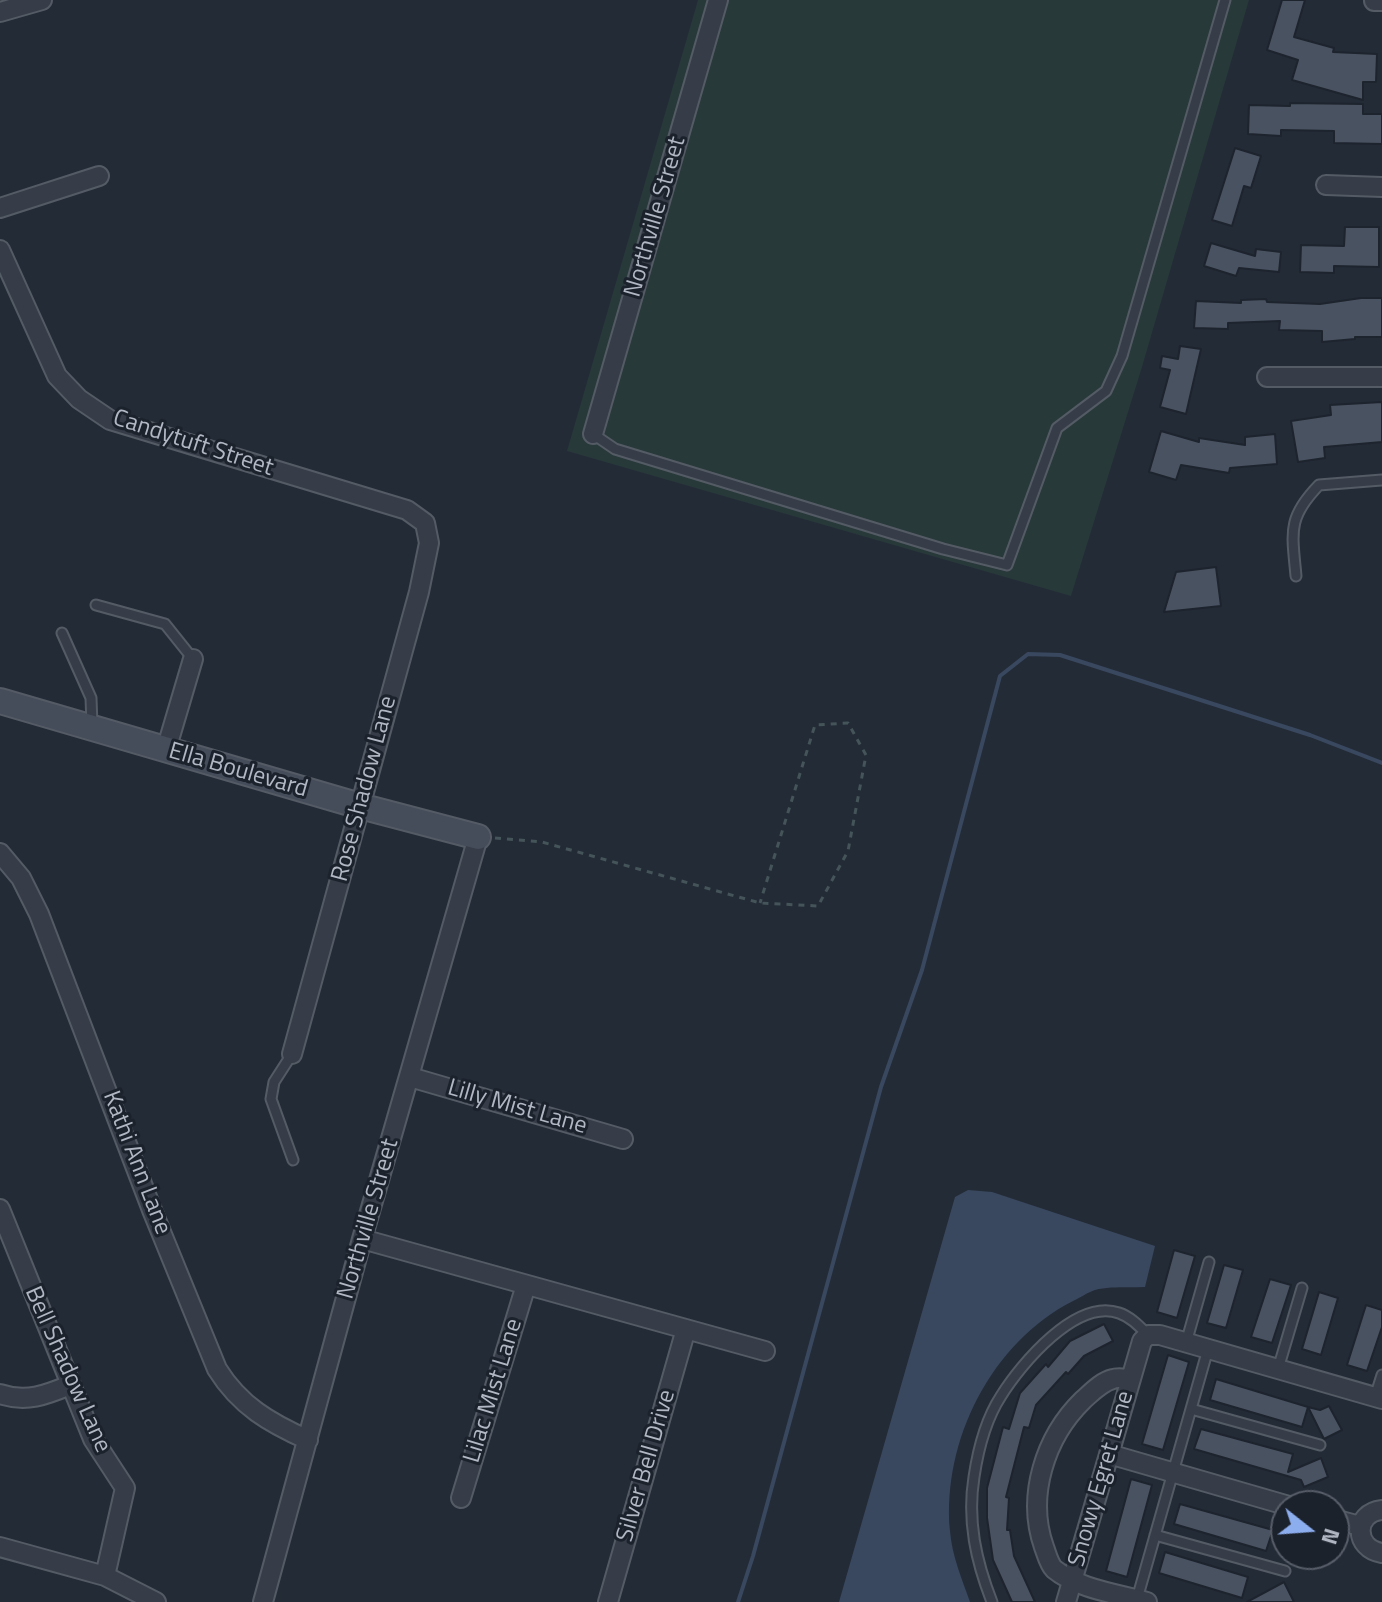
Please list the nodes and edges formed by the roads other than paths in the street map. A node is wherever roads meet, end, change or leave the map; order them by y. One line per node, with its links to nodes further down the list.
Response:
1 (42, 0): 6 (street)
2 (718, 0): 14 (street, Northville Street)
3 (1225, 0): 14 (lane)
4 (1374, 1): 5 (street)
5 (1382, 1)
6 (0, 12)
7 (99, 176): 10 (street)
8 (1326, 185): 9 (street)
9 (1382, 187)
10 (0, 208)
11 (0, 250): 16 (street, Candytuft Street)
12 (1267, 377): 13 (street)
13 (1382, 377)
14 (593, 434)
15 (1382, 480): 17 (lane)
16 (425, 523): 24 (street, Rose Shadow Lane)
17 (1296, 576)
18 (96, 605): 20 (lane)
19 (62, 633): 22 (lane)
20 (193, 659): 23 (street)
21 (0, 701): 22 (street, Ella Boulevard)
22 (92, 728): 23 (street, Ella Boulevard)
23 (166, 750): 24 (street, Ella Boulevard)
24 (360, 806): 25 (street, Ella Boulevard); 27 (street, Rose Shadow Lane)
25 (478, 837): 28 (street, Northville Street)
26 (0, 853): 48 (street, Kathi Ann Lane)
27 (292, 1054): 30 (lane)
28 (410, 1077): 29 (street, Lilly Mist Lane); 32 (street, Northville Street)
29 (623, 1139)
30 (293, 1160)
31 (0, 1209): 44 (street, Bell Shadow Lane)
32 (362, 1239): 34 (street); 48 (street, Northville Street)
33 (1209, 1262): 38 (lane)
34 (526, 1285): 36 (street); 52 (street, Lilac Mist Lane)
35 (1302, 1288): 41 (lane)
36 (686, 1329): 40 (street); 66 (street, Silver Bell Drive)
37 (1148, 1335): 38 (street); 43 (street, Snowy Egret Lane); 67 (lane)
38 (1186, 1343): 39 (street)
39 (1208, 1349): 41 (street); 47 (lane)
40 (765, 1351)
41 (1278, 1369): 46 (street)
42 (1382, 1375): 46 (lane)
43 (1131, 1379): 50 (street, Snowy Egret Lane); 62 (street, Snowy Egret Lane)
44 (70, 1385): 45 (street); 61 (street, Bell Shadow Lane)
45 (0, 1394)
46 (1379, 1398)
47 (1191, 1409): 49 (lane); 51 (lane)
48 (308, 1440): 65 (street, Northville Street)
49 (1320, 1445)
50 (1109, 1454): 51 (street); 62 (street, Snowy Egret Lane)
51 (1173, 1473): 53 (street); 57 (lane)
52 (461, 1498)
53 (1270, 1501)
54 (1382, 1510): 56 (street)
55 (1350, 1523): 56 (street)
56 (1360, 1526): 59 (street)
57 (1155, 1535): 60 (lane); 63 (lane)
58 (0, 1547): 61 (street)
59 (1382, 1553)
60 (1285, 1571)
61 (105, 1576): 64 (street)
62 (1072, 1580): 63 (street); 68 (street, Snowy Egret Lane)
63 (1142, 1600)
64 (156, 1602)
65 (263, 1602)
66 (608, 1602)
67 (992, 1602)
68 (1066, 1602)

